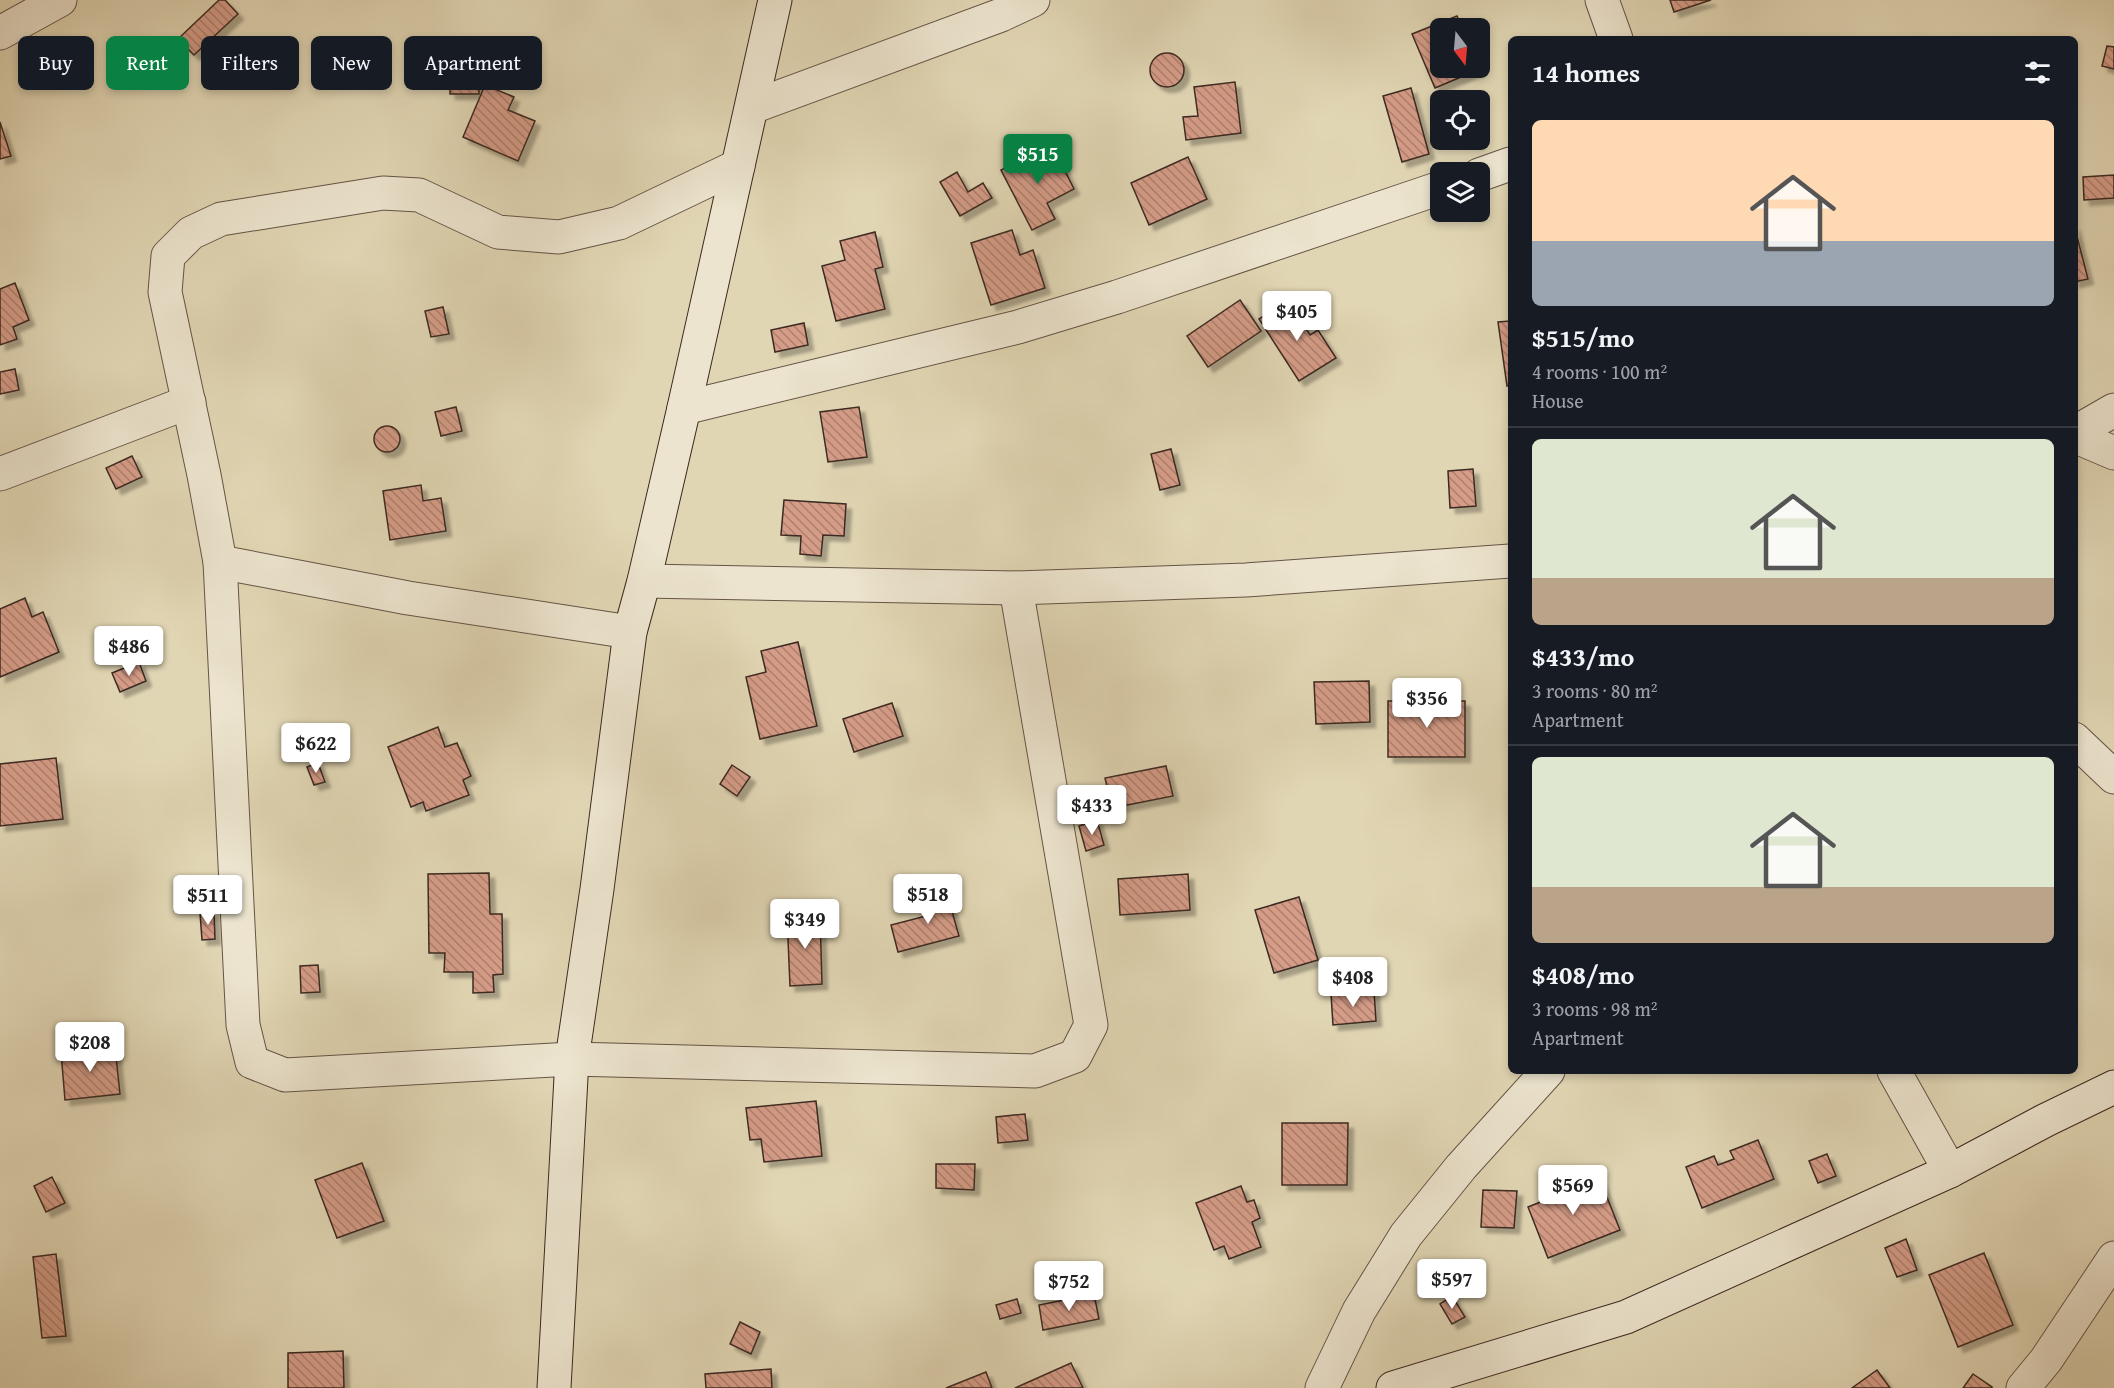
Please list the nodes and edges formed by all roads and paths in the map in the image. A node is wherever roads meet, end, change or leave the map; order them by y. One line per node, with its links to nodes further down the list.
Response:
1 (60, 0): 5 (street)
2 (775, 0): 7 (street)
3 (1033, 0): 7 (street)
4 (1602, 0): 6 (street)
5 (0, 33)
6 (1615, 36)
7 (752, 107): 9 (street)
8 (1508, 165): 10 (street)
9 (738, 166): 12 (street); 13 (street)
10 (1490, 171)
11 (1430, 191): 13 (street)
12 (189, 402): 18 (street); 20 (street)
13 (684, 408): 21 (street)
14 (2114, 410): 15 (street)
15 (2078, 432)
16 (2078, 436): 17 (street)
17 (2114, 453)
18 (0, 474)
19 (1508, 561): 22 (street)
20 (220, 562): 23 (street); 26 (street)
21 (644, 581): 22 (street); 23 (street)
22 (1016, 588): 26 (street)
23 (630, 632): 26 (street)
24 (2078, 743): 25 (street)
25 (2114, 777)
26 (572, 1059): 34 (street)
27 (1545, 1074): 35 (street)
28 (1896, 1074): 32 (street)
29 (2114, 1087): 31 (street)
30 (2114, 1102): 31 (street)
31 (2046, 1120): 32 (street)
32 (1950, 1171): 36 (street)
33 (2114, 1258): 37 (street)
34 (555, 1388)
35 (1322, 1388)
36 (1393, 1388)
37 (2023, 1388)

